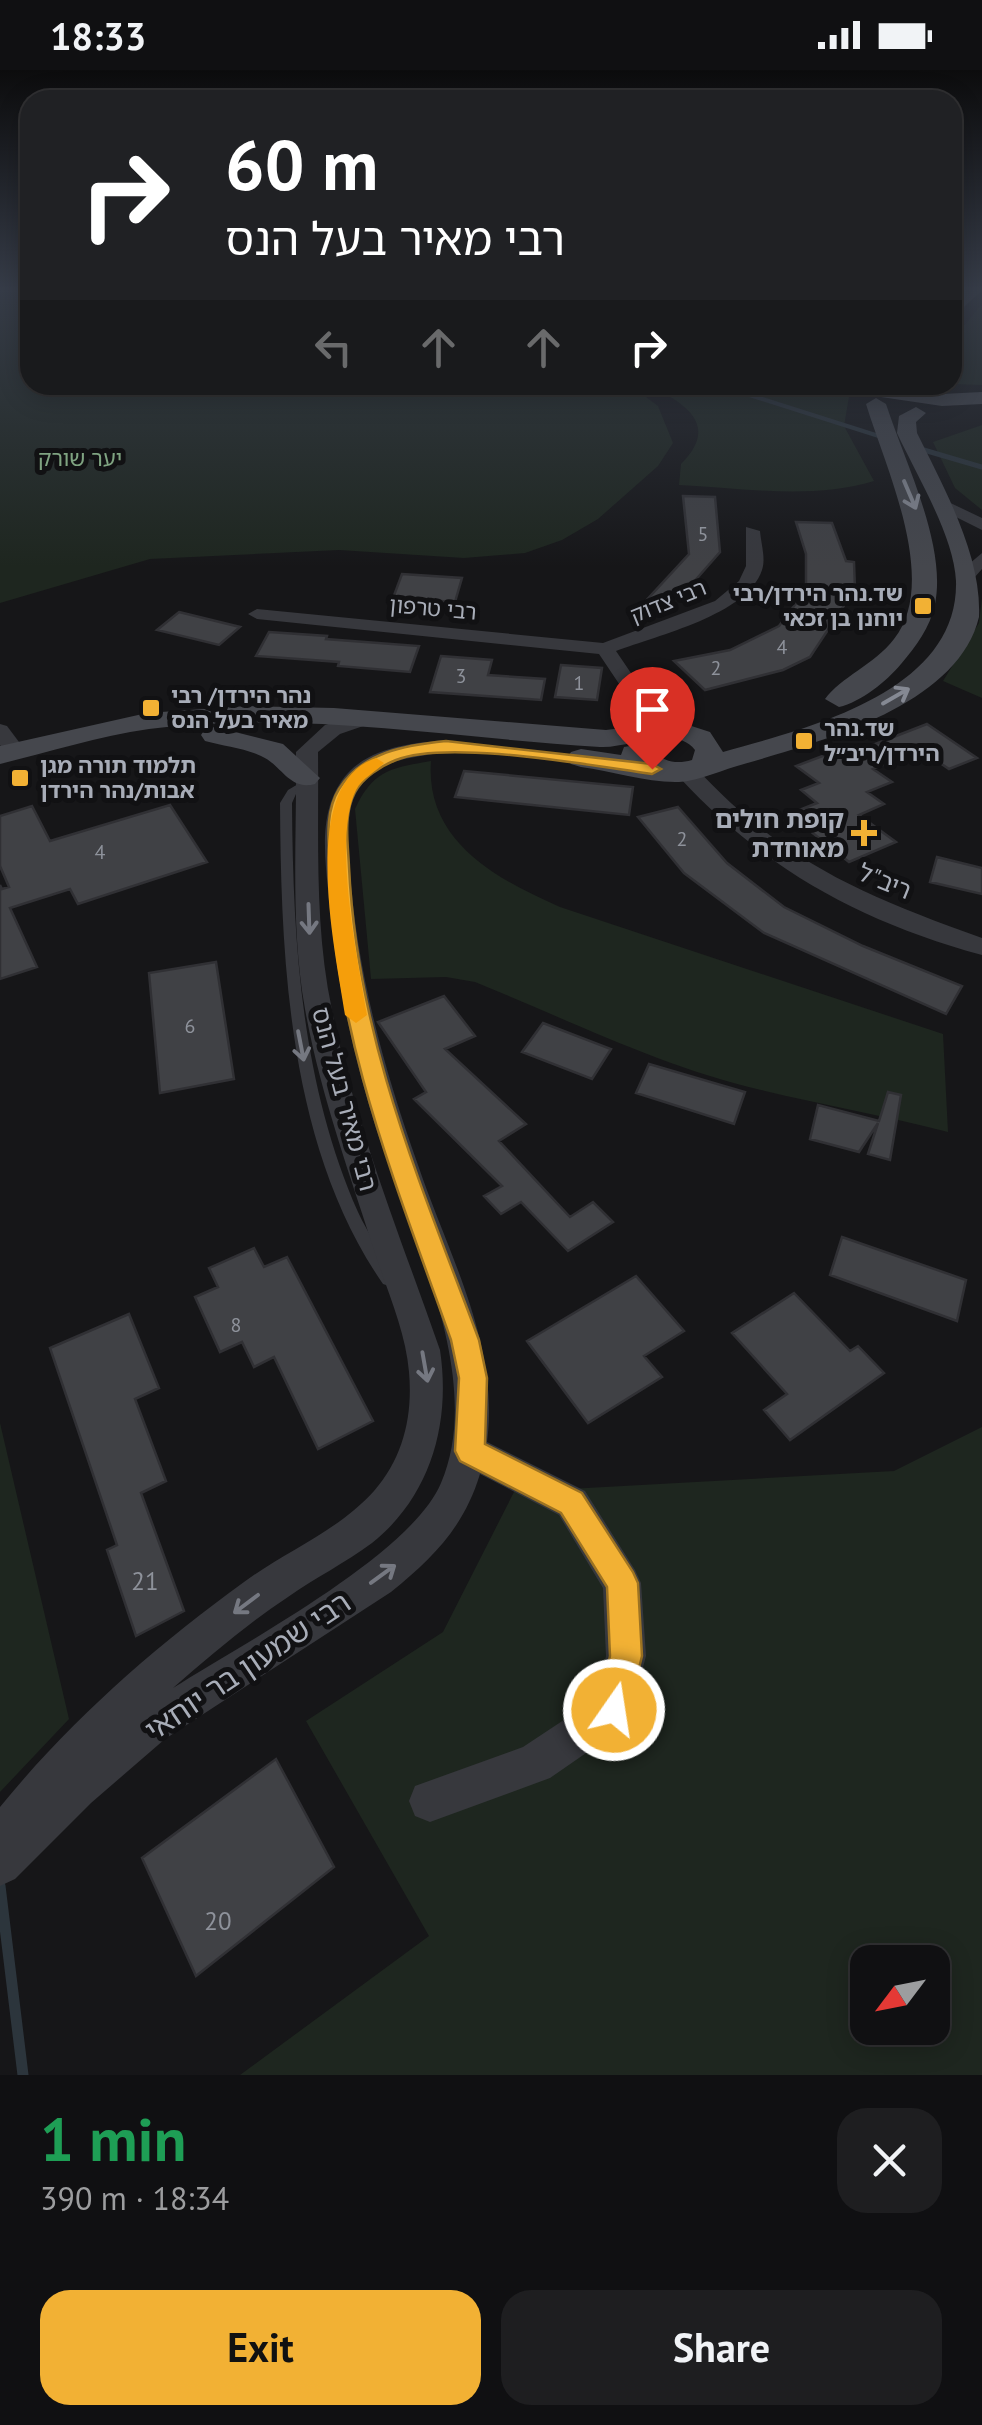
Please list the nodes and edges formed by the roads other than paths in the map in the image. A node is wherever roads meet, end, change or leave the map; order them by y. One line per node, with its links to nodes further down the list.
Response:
1 (880, 395): 3 (main road); 14 (main road, one-way to 14)
2 (982, 396): 3 (main road)
3 (918, 398): 4 (main road); 5 (main road)
4 (982, 410): 5 (main road)
5 (912, 446): 6 (main road)
6 (940, 503): 7 (street); 9 (main road)
7 (982, 525)
8 (752, 530): 11 (street, רבי צדוק)
9 (975, 566): 19 (main road, one-way to 9)
10 (257, 614): 11 (street, רבי טרפון)
11 (605, 649): 13 (street)
12 (365, 719): 13 (main road); 16 (street); 17 (main road)
13 (649, 733): 14 (main road); 20 (main road)
14 (692, 734): 19 (main road)
15 (215, 735): 16 (main road); 21 (main road); 22 (main road)
16 (320, 735): 18 (main road); 22 (street, רבי מאיר בעל הנס)
17 (5, 745)
18 (446, 746): 20 (main road); 25 (street, רבי מאיר בעל הנס)
19 (696, 767): 20 (main road); 23 (street, ריב"ל)
20 (652, 769)
21 (0, 777)
22 (305, 780): 24 (street, רבי מאיר בעל הנס, one-way to 24)
23 (982, 947)
24 (419, 1448): 27 (street, רבי שמעון בר יוחאי, one-way to 27)
25 (470, 1451): 26 (street); 28 (street, רבי שמעון בר יוחאי, one-way to 25)
26 (430, 1800)
27 (0, 1841)
28 (0, 1864)

